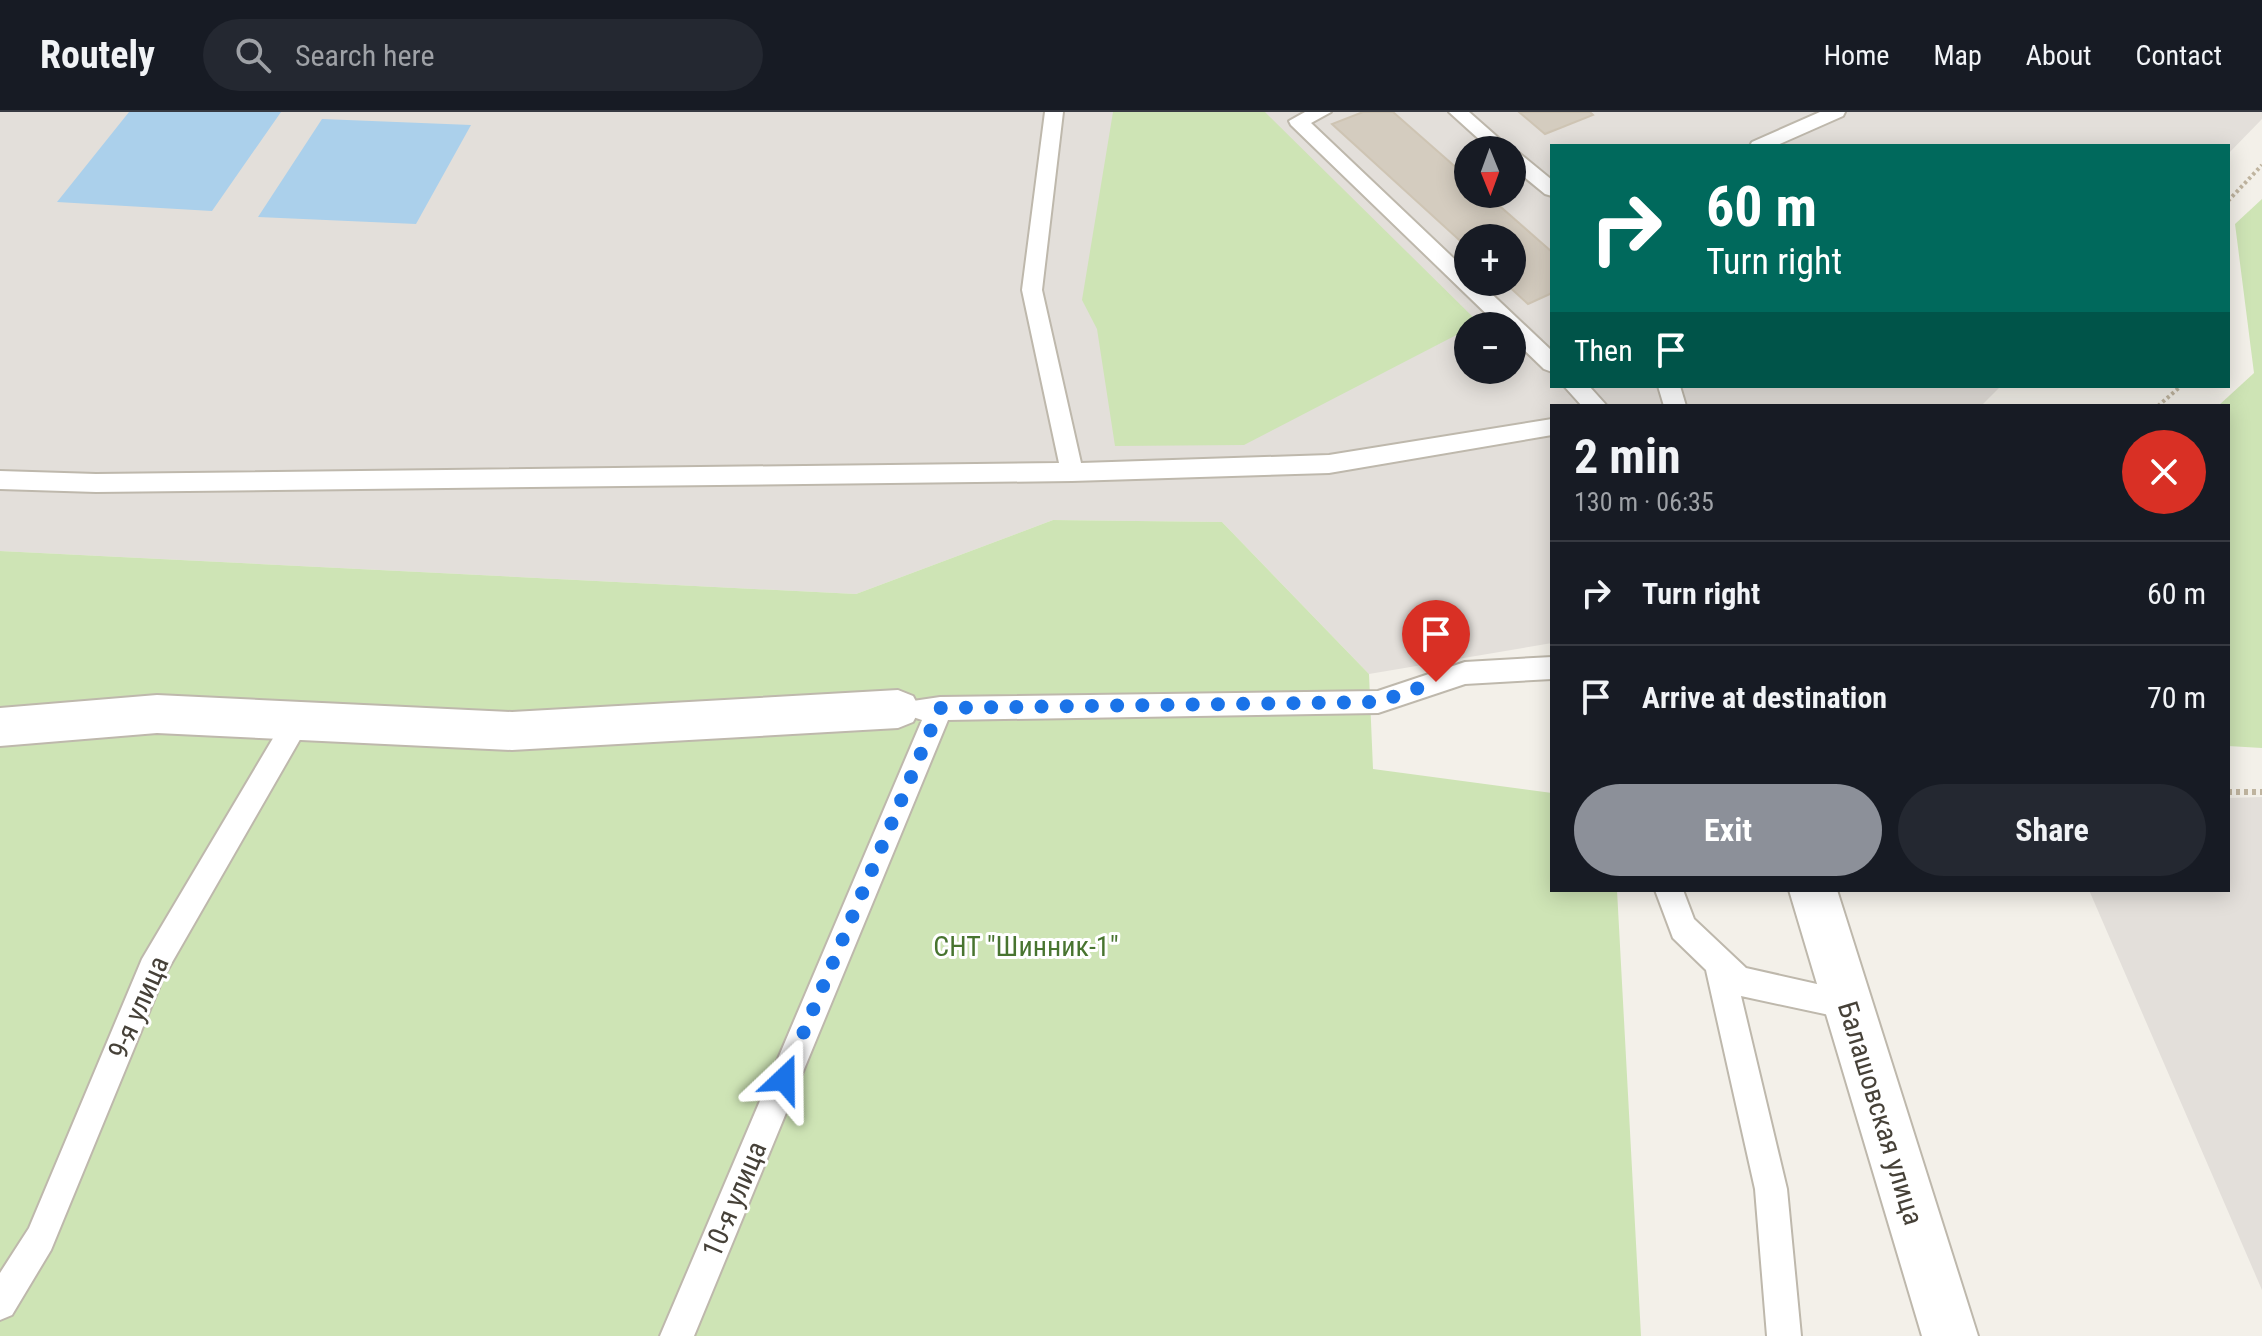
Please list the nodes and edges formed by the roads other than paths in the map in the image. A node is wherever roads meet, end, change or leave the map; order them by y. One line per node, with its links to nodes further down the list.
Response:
1 (1054, 112): 13 (lane)
2 (1322, 112): 9 (lane)
3 (1458, 112): 5 (lane)
4 (1836, 112): 6 (lane)
5 (1486, 136)
6 (1764, 144)
7 (1526, 169): 8 (lane)
8 (1550, 188)
9 (1550, 362)
10 (1577, 388): 11 (lane)
11 (1594, 404)
12 (1550, 427): 13 (lane)
13 (1072, 472): 14 (lane)
14 (0, 480)
15 (1550, 668): 16 (lane)
16 (919, 708): 17 (street); 24 (lane, 10-я улица)
17 (297, 721): 18 (street); 23 (lane, 9-я улица)
18 (0, 727)
19 (1670, 892): 21 (lane)
20 (1814, 892): 22 (street, Балашовская улица)
21 (1719, 963): 22 (lane); 25 (lane)
22 (1848, 1005): 26 (street, Балашовская улица)
23 (0, 1303)
24 (677, 1336)
25 (1784, 1336)
26 (1950, 1336)

